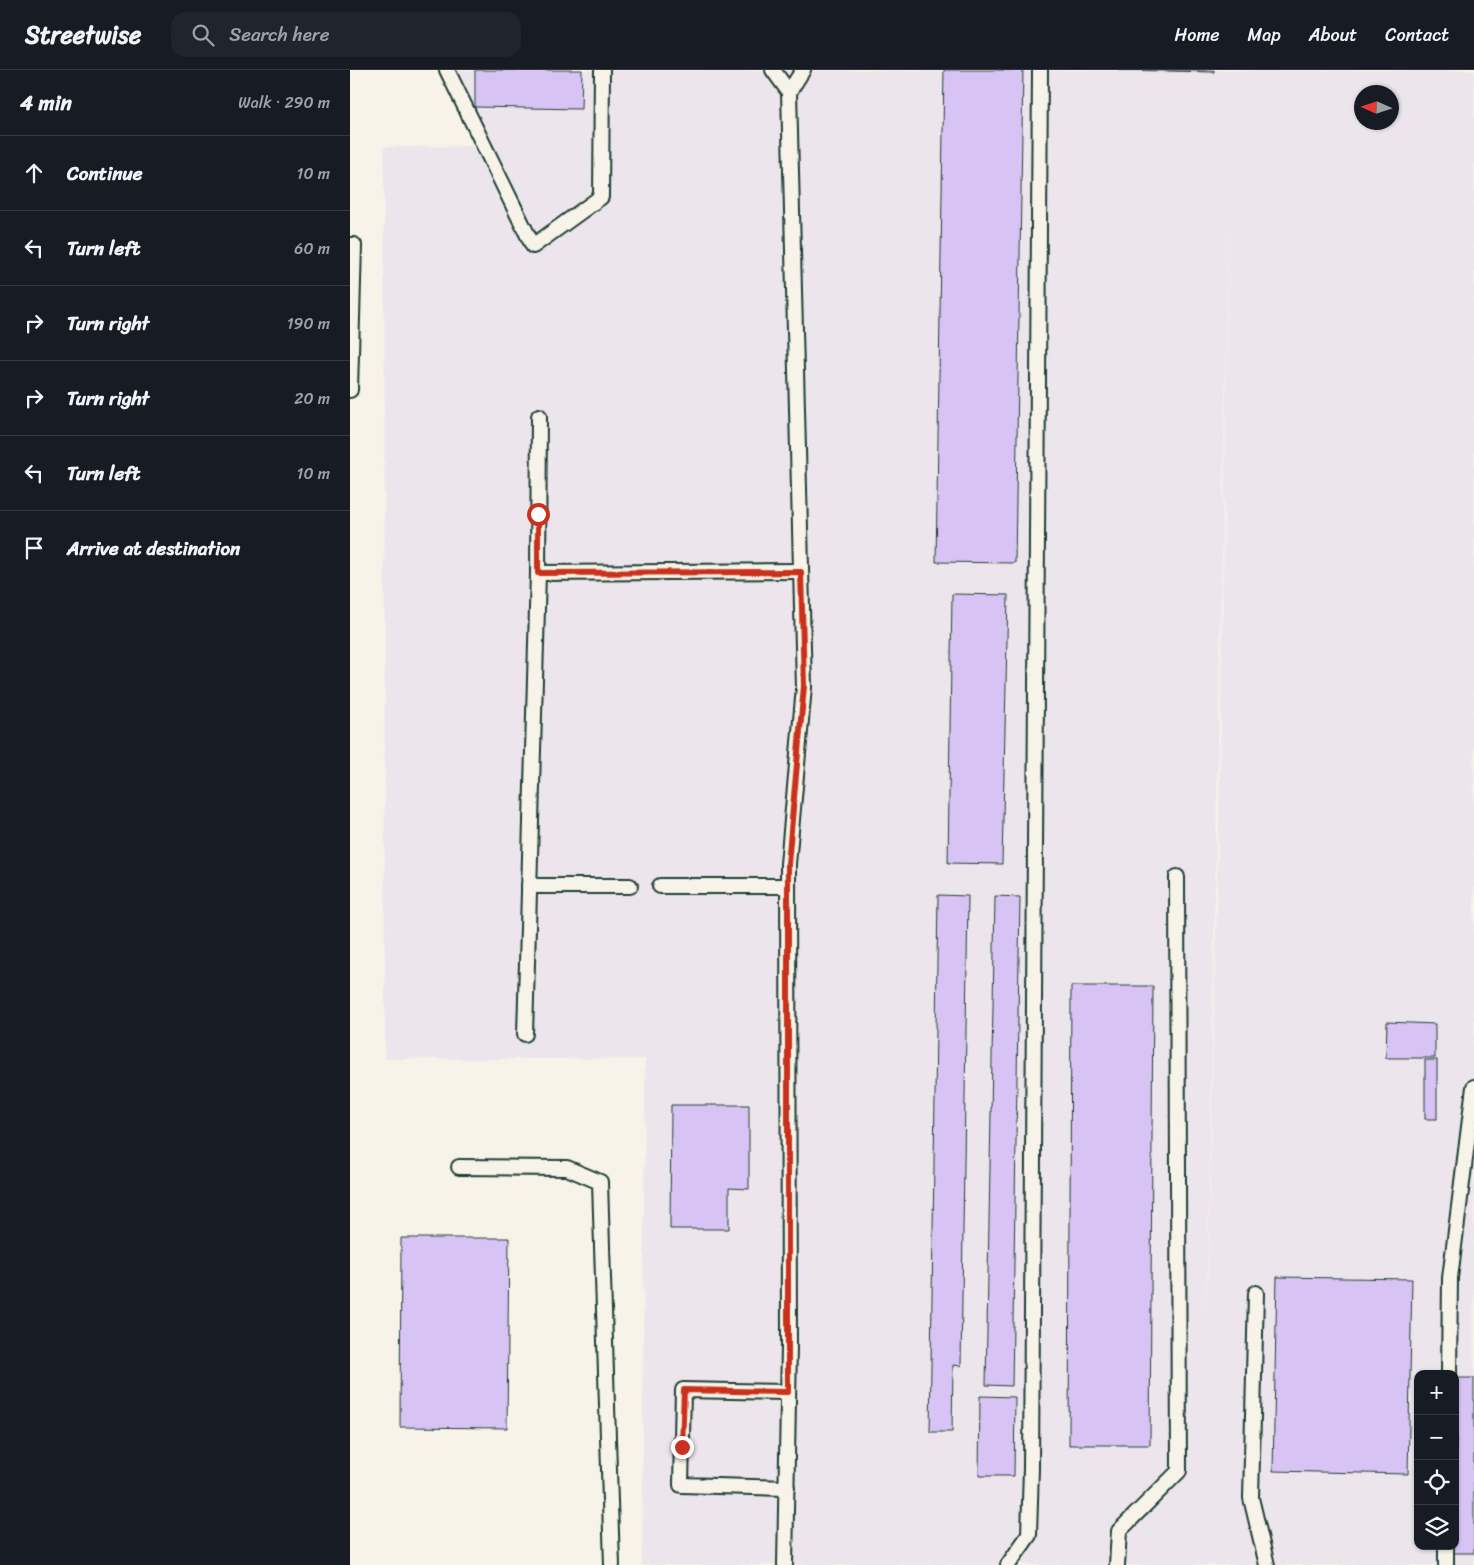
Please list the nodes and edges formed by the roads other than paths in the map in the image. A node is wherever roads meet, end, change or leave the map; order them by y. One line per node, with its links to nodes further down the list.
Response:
1 (447, 70): 2 (lane)
2 (602, 70)
3 (773, 70): 6 (lane)
4 (803, 70): 6 (lane)
5 (1040, 70): 27 (lane)
6 (789, 92): 10 (lane)
7 (350, 245): 8 (lane)
8 (350, 390)
9 (539, 416): 11 (lane)
10 (801, 572): 11 (lane); 16 (lane)
11 (538, 573): 13 (lane)
12 (1177, 877): 28 (lane)
13 (529, 886): 14 (lane); 17 (lane)
14 (630, 886)
15 (660, 886): 16 (lane)
16 (788, 886): 22 (lane)
17 (525, 1034)
18 (1474, 1086): 21 (lane)
19 (459, 1168): 25 (lane)
20 (1256, 1293): 29 (lane)
21 (1449, 1370)
22 (788, 1392): 23 (lane); 23 (lane)
23 (787, 1488): 26 (lane)
24 (1446, 1550): 30 (lane)
25 (612, 1565)
26 (785, 1565)
27 (1008, 1565)
28 (1117, 1565)
29 (1267, 1565)
30 (1446, 1565)

